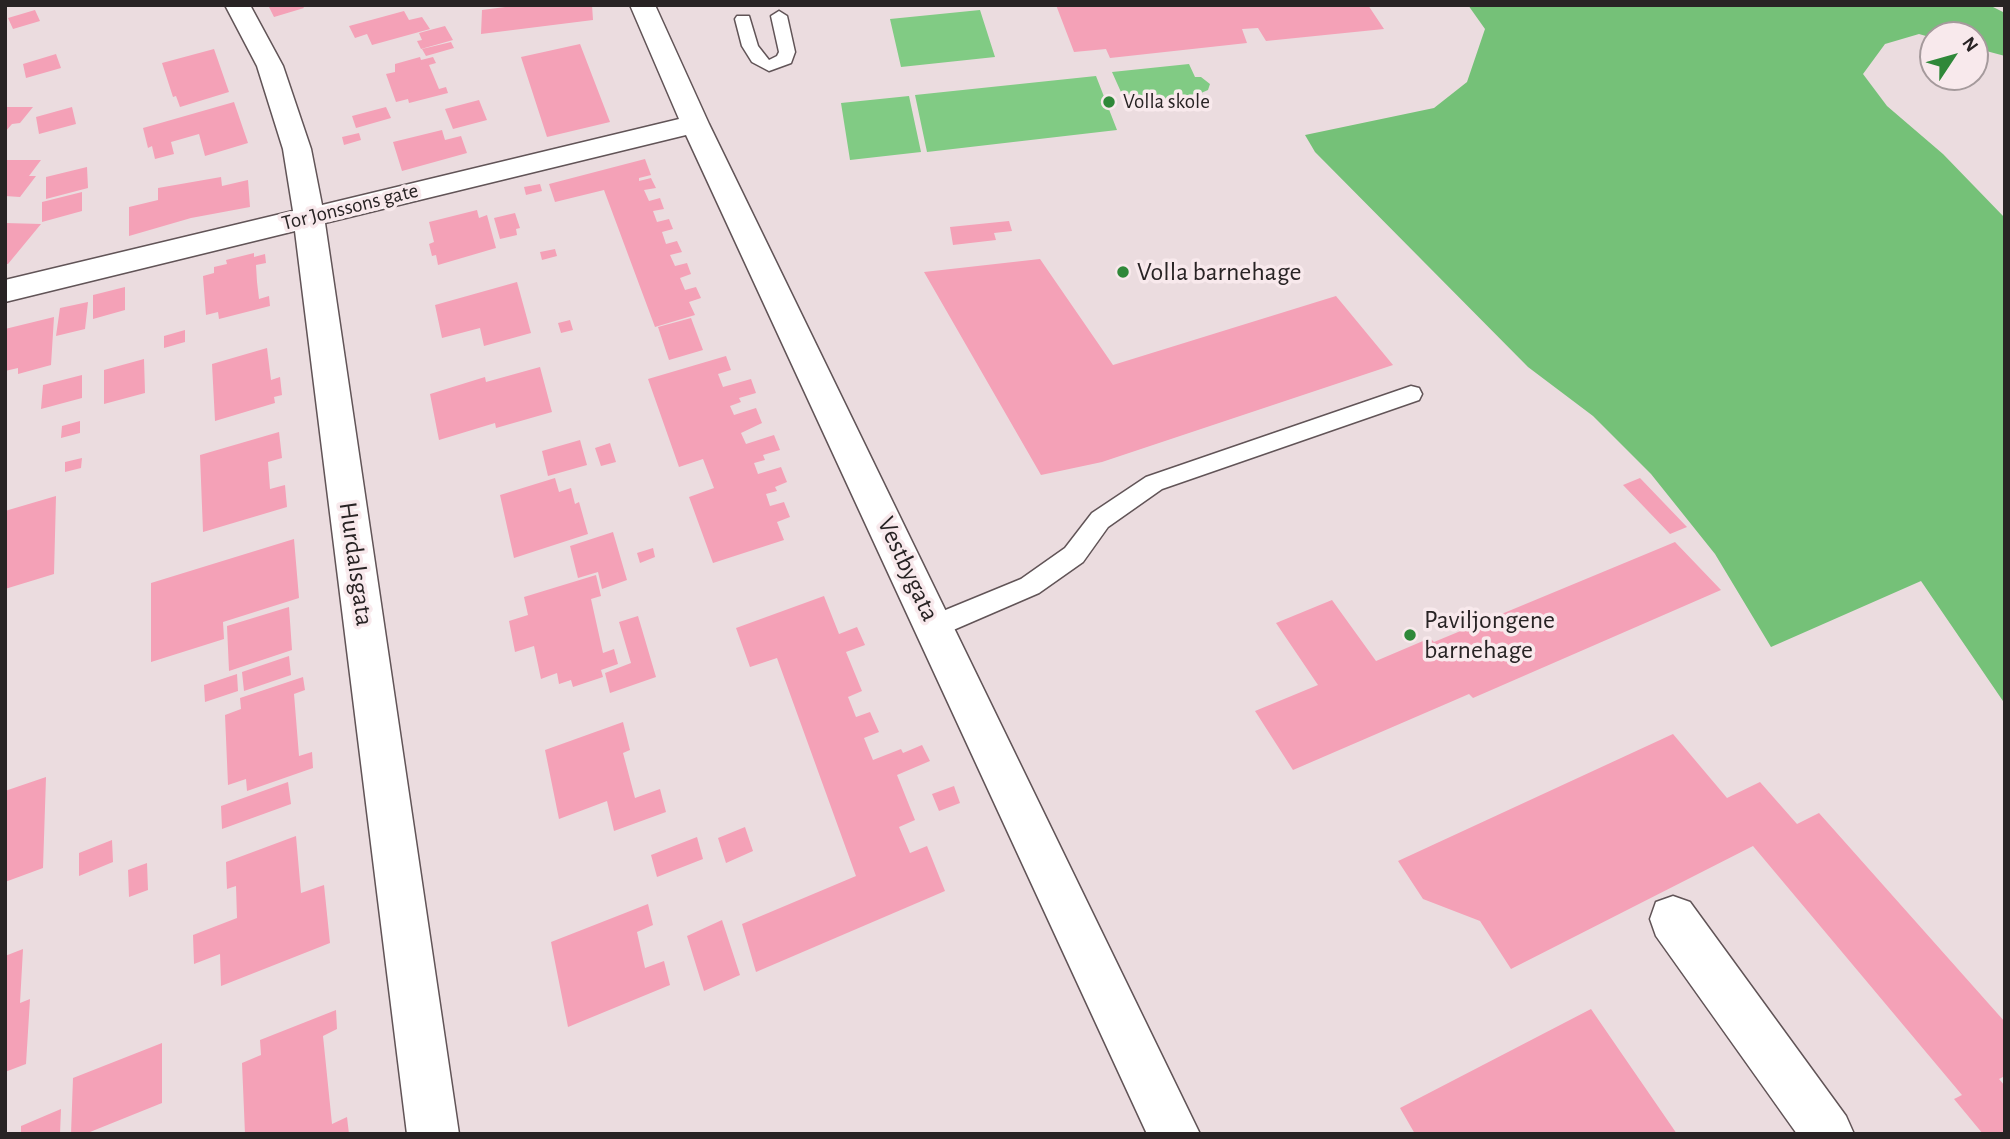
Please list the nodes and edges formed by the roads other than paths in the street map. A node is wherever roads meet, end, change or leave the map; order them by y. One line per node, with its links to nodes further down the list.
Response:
1 (237, 5): 6 (street, Hurdalsgata)
2 (642, 5): 5 (street, Vestbygata)
3 (779, 16): 4 (lane)
4 (743, 19)
5 (695, 124): 6 (street, Tor Jonssons gate); 9 (street, Vestbygata)
6 (309, 217): 7 (street, Tor Jonssons gate); 11 (street, Hurdalsgata)
7 (5, 292)
8 (1411, 394): 9 (lane)
9 (935, 625): 12 (street, Vestbygata)
10 (1674, 919): 13 (street)
11 (433, 1134)
12 (1174, 1134)
13 (1828, 1134)

